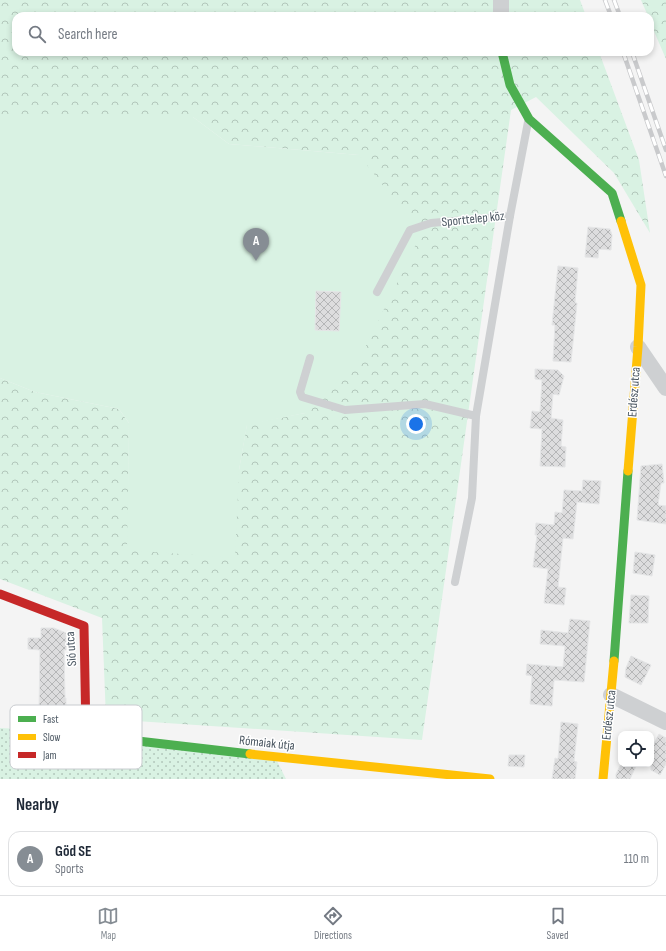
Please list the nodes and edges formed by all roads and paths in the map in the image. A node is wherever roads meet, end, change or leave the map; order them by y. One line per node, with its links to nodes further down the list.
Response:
1 (501, 0): 2 (street)
2 (500, 12)
3 (503, 56): 4 (street, Erdész utca)
4 (529, 119): 5 (lane, Sporttelep köz); 7 (street, Erdész utca)
5 (510, 216): 6 (lane, Sporttelep köz); 10 (lane)
6 (377, 292)
7 (638, 347): 9 (street); 13 (street, Erdész utca)
8 (310, 358): 10 (lane)
9 (666, 388)
10 (476, 416): 11 (lane)
11 (455, 582)
12 (0, 594): 14 (street, Sió utca)
13 (611, 695): 15 (street); 18 (street, Erdész utca)
14 (85, 705)
15 (666, 722)
16 (142, 742): 17 (street, Rómaiak útja)
17 (490, 779)
18 (603, 779)

